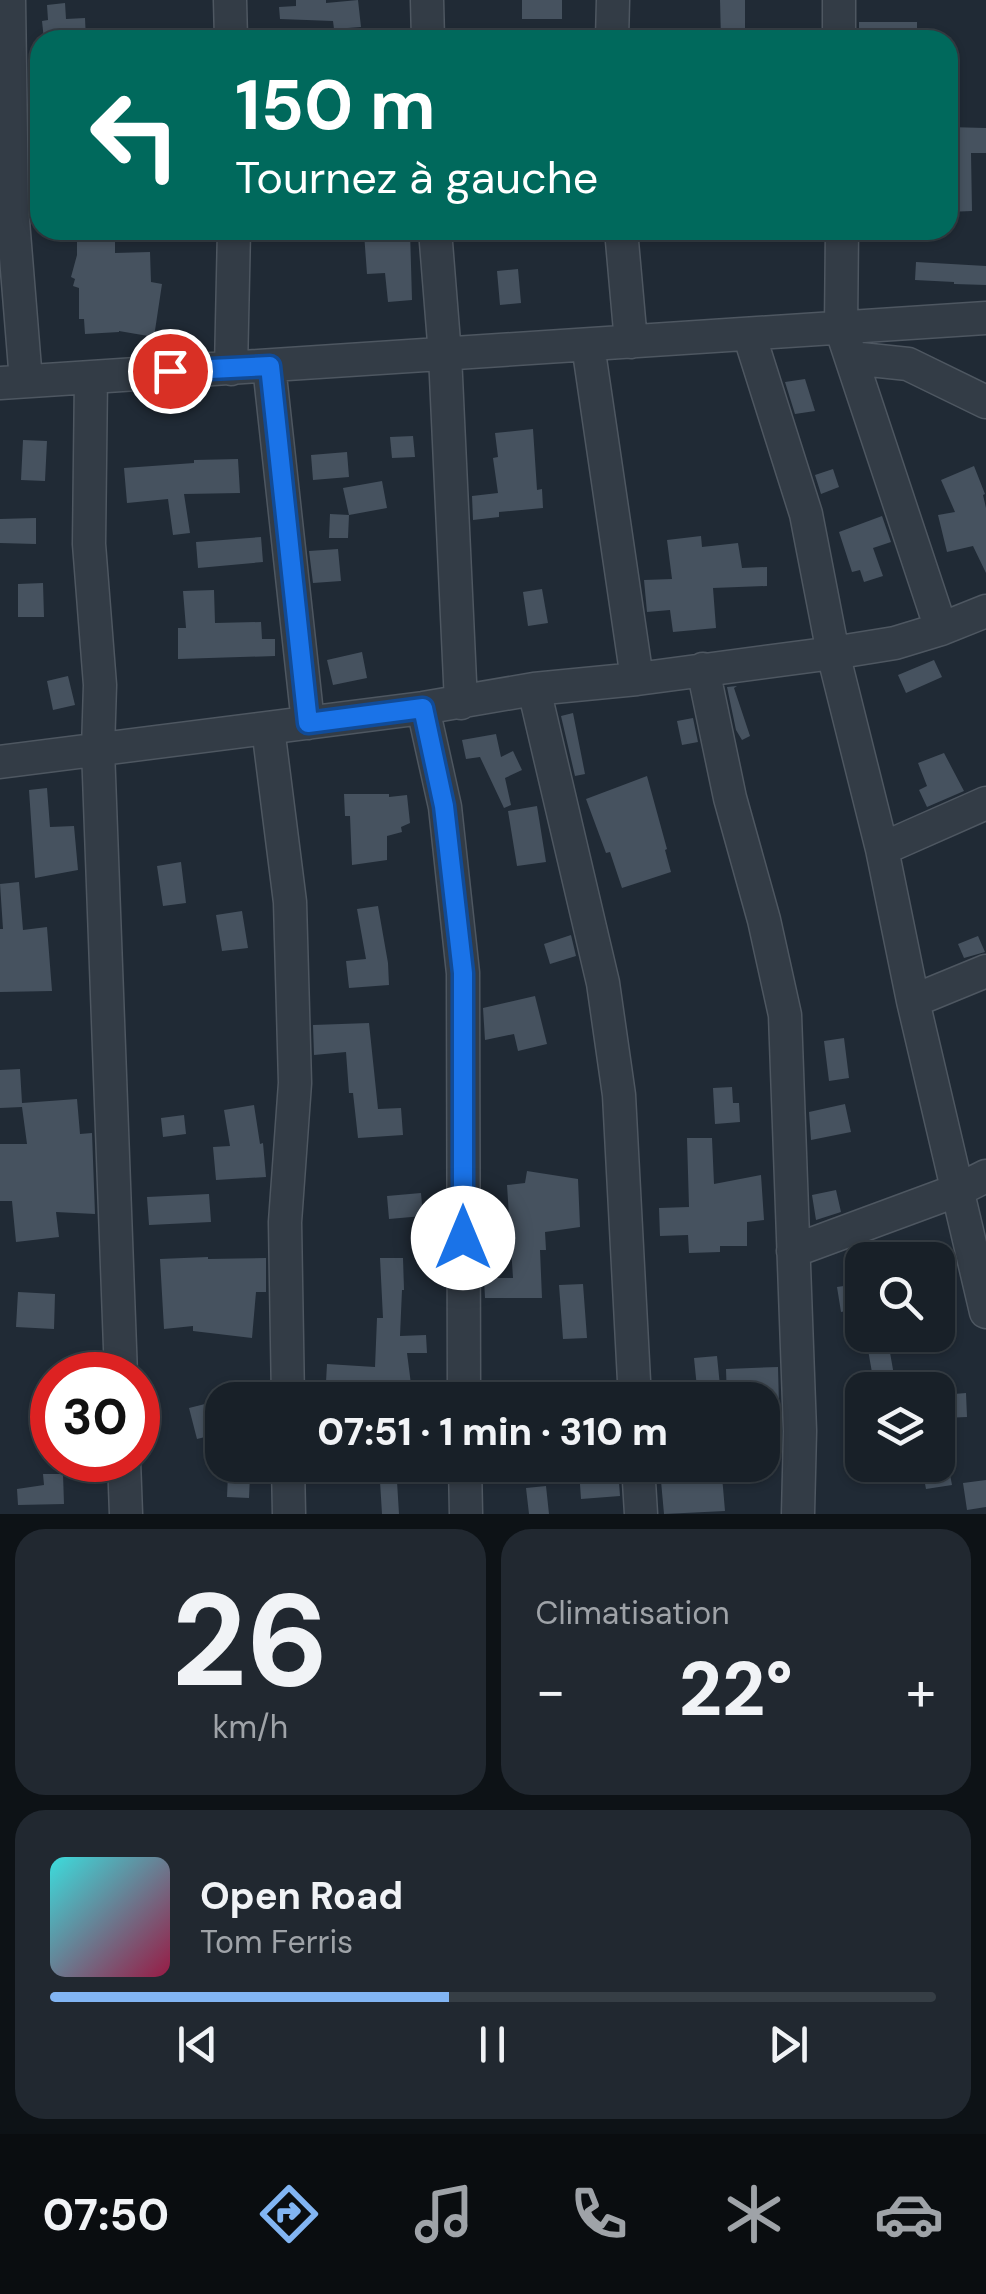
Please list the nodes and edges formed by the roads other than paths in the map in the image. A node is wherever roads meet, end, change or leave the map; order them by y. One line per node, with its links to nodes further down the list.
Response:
1 (9, 0): 23 (street)
2 (230, 0): 6 (street)
3 (427, 0): 7 (street)
4 (612, 0): 8 (street)
5 (839, 0): 9 (street)
6 (231, 30)
7 (428, 30)
8 (612, 30)
9 (839, 30)
10 (234, 240): 21 (street)
11 (436, 240): 19 (street)
12 (622, 240): 16 (street)
13 (842, 240): 17 (street)
14 (986, 318): 17 (street)
15 (749, 334): 16 (street); 17 (street); 27 (street)
16 (631, 342): 18 (street)
17 (846, 343): 24 (street); 26 (street)
18 (588, 345): 19 (street); 29 (street)
19 (445, 355): 20 (street); 31 (street)
20 (270, 366): 21 (street); 33 (street)
21 (231, 368): 22 (street)
22 (91, 377): 23 (street); 35 (street)
23 (13, 382)
24 (986, 402)
25 (986, 611): 26 (street)
26 (940, 629): 27 (street)
27 (832, 653): 28 (street); 38 (street)
28 (702, 670): 29 (street); 42 (street)
29 (637, 678): 30 (street)
30 (534, 689): 31 (street); 47 (street)
31 (461, 703): 32 (street)
32 (423, 708): 33 (street); 46 (street)
33 (308, 723): 34 (street)
34 (268, 728): 35 (street); 45 (street)
35 (98, 749): 36 (street); 44 (street)
36 (0, 762)
37 (986, 803): 38 (street)
38 (882, 849): 40 (street)
39 (986, 971): 40 (street)
40 (913, 1001): 41 (street)
41 (972, 1183): 42 (street); 43 (street)
42 (793, 1250): 56 (street)
43 (986, 1312)
44 (120, 1352)
45 (288, 1382)
46 (464, 1382)
47 (634, 1382)
48 (125, 1482): 52 (street)
49 (288, 1482): 53 (street)
50 (465, 1482): 54 (street)
51 (639, 1482): 55 (street)
52 (126, 1514)
53 (289, 1514)
54 (466, 1514)
55 (640, 1514)
56 (798, 1514)

